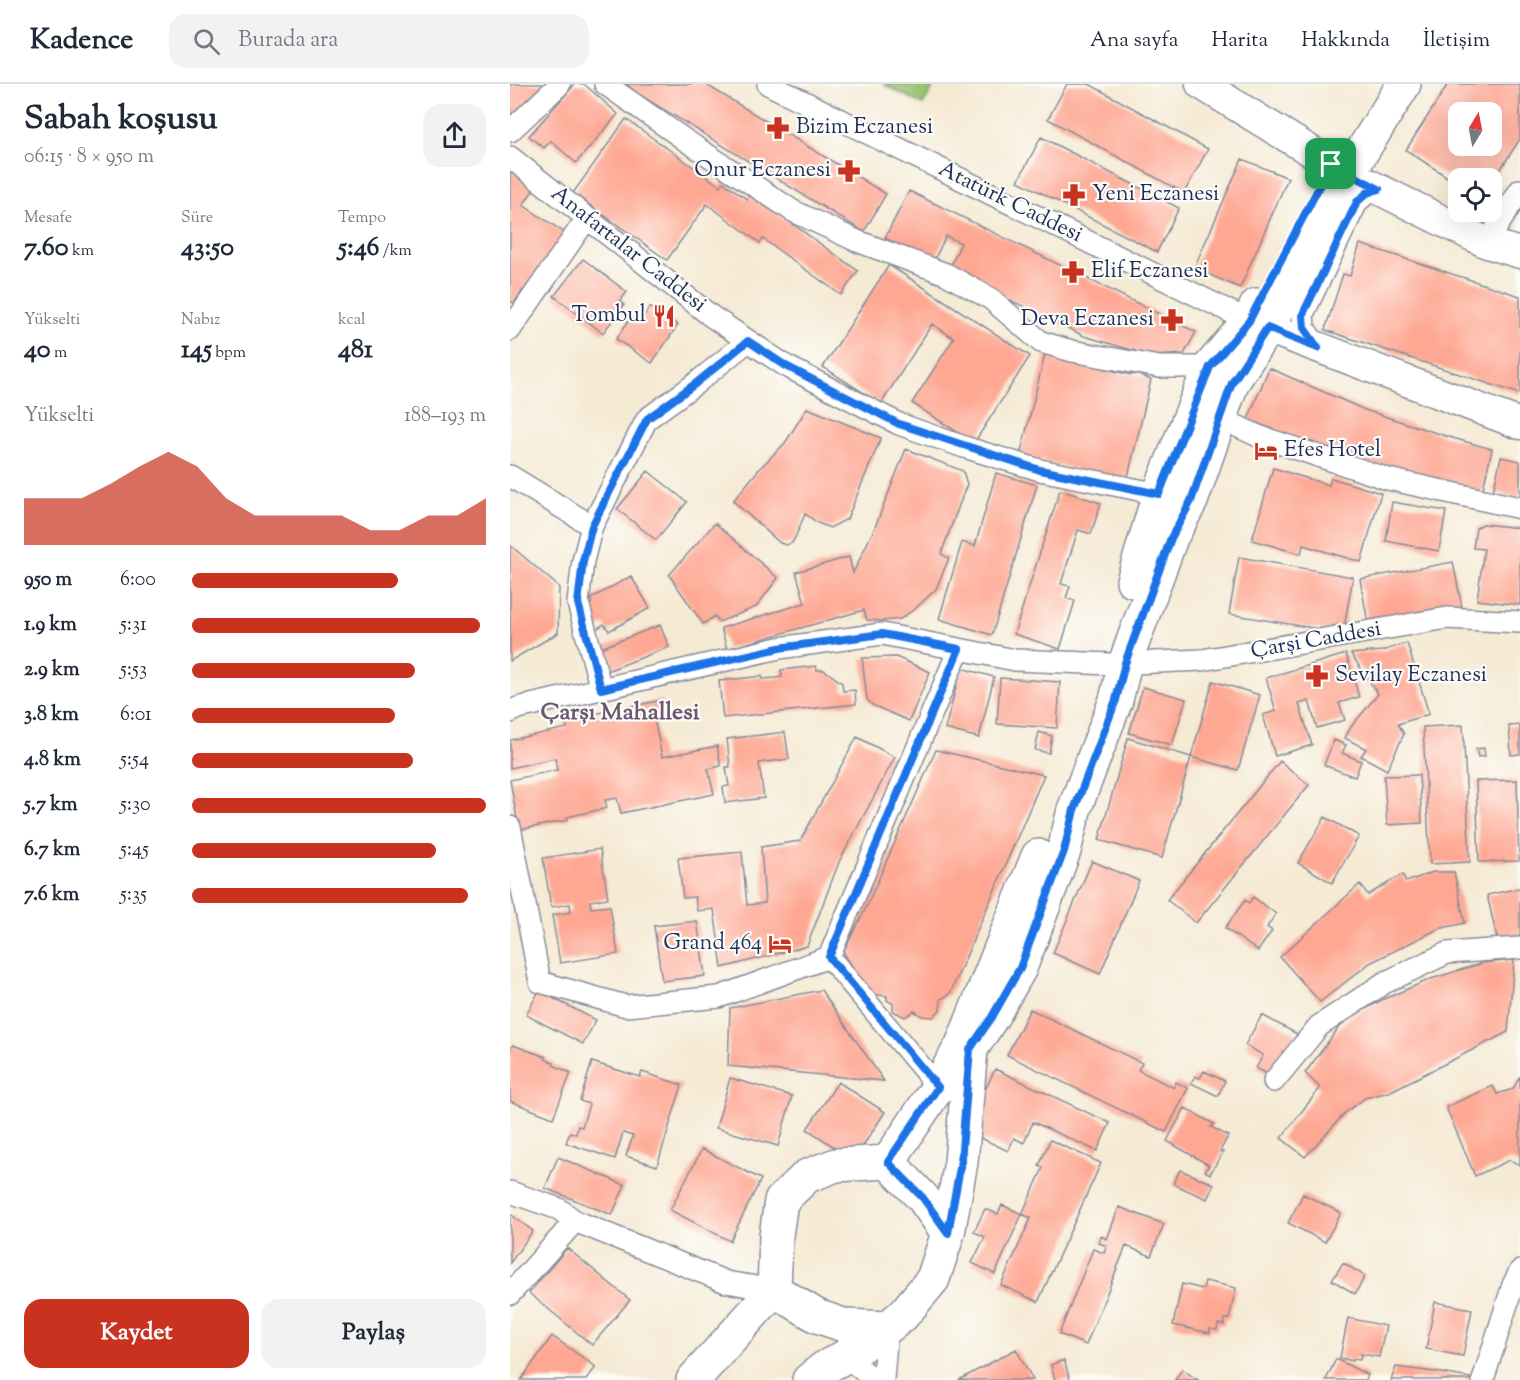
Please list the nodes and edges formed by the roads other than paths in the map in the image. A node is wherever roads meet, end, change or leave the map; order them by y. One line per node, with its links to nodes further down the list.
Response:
1 (560, 84): 7 (street)
2 (605, 84): 19 (street)
3 (768, 84): 15 (street, Atatürk Caddesi)
4 (1201, 84): 9 (street)
5 (1381, 84): 9 (main road)
6 (1404, 84): 9 (main road)
7 (510, 131)
8 (510, 157): 12 (street, Anafartalar Caddesi)
9 (1340, 169): 10 (street); 15 (main road)
10 (1379, 189): 13 (street); 18 (street)
11 (1520, 190): 13 (street)
12 (587, 218): 16 (street); 17 (street, Anafartalar Caddesi)
13 (1487, 243): 14 (street)
14 (1520, 253)
15 (1258, 324): 18 (street, Atatürk Caddesi); 19 (main road); 20 (main road)
16 (510, 330)
17 (748, 341): 23 (street, Anafartalar Caddesi); 25 (street)
18 (1318, 348): 21 (street, Atatürk Caddesi)
19 (1210, 367): 20 (main road)
20 (1206, 416): 23 (main road); 24 (street); 28 (main road)
21 (1520, 424)
22 (510, 476): 25 (street)
23 (1159, 494): 28 (main road)
24 (1520, 508)
25 (592, 526): 29 (street)
26 (1520, 622): 28 (street, Çarşi Caddesi)
27 (959, 649): 28 (street, Çarşi Caddesi); 29 (street, Çarşi Caddesi); 33 (street)
28 (1118, 664): 35 (main road); 39 (main road)
29 (601, 689): 30 (street, Çarşi Caddesi)
30 (510, 712)
31 (510, 827): 33 (street)
32 (1520, 948): 34 (street)
33 (829, 957): 35 (street)
34 (1274, 1081)
35 (938, 1087): 36 (main road)
36 (888, 1162): 39 (main road); 41 (main road)
37 (510, 1192): 38 (street)
38 (575, 1221): 41 (street); 42 (street)
39 (948, 1233): 43 (main road)
40 (1520, 1270): 49 (street)
41 (774, 1290): 43 (main road); 45 (main road)
42 (510, 1294)
43 (887, 1328): 44 (main road); 48 (street)
44 (846, 1356): 46 (main road); 47 (street)
45 (693, 1380)
46 (809, 1380)
47 (874, 1380)
48 (883, 1380)
49 (1483, 1380)

